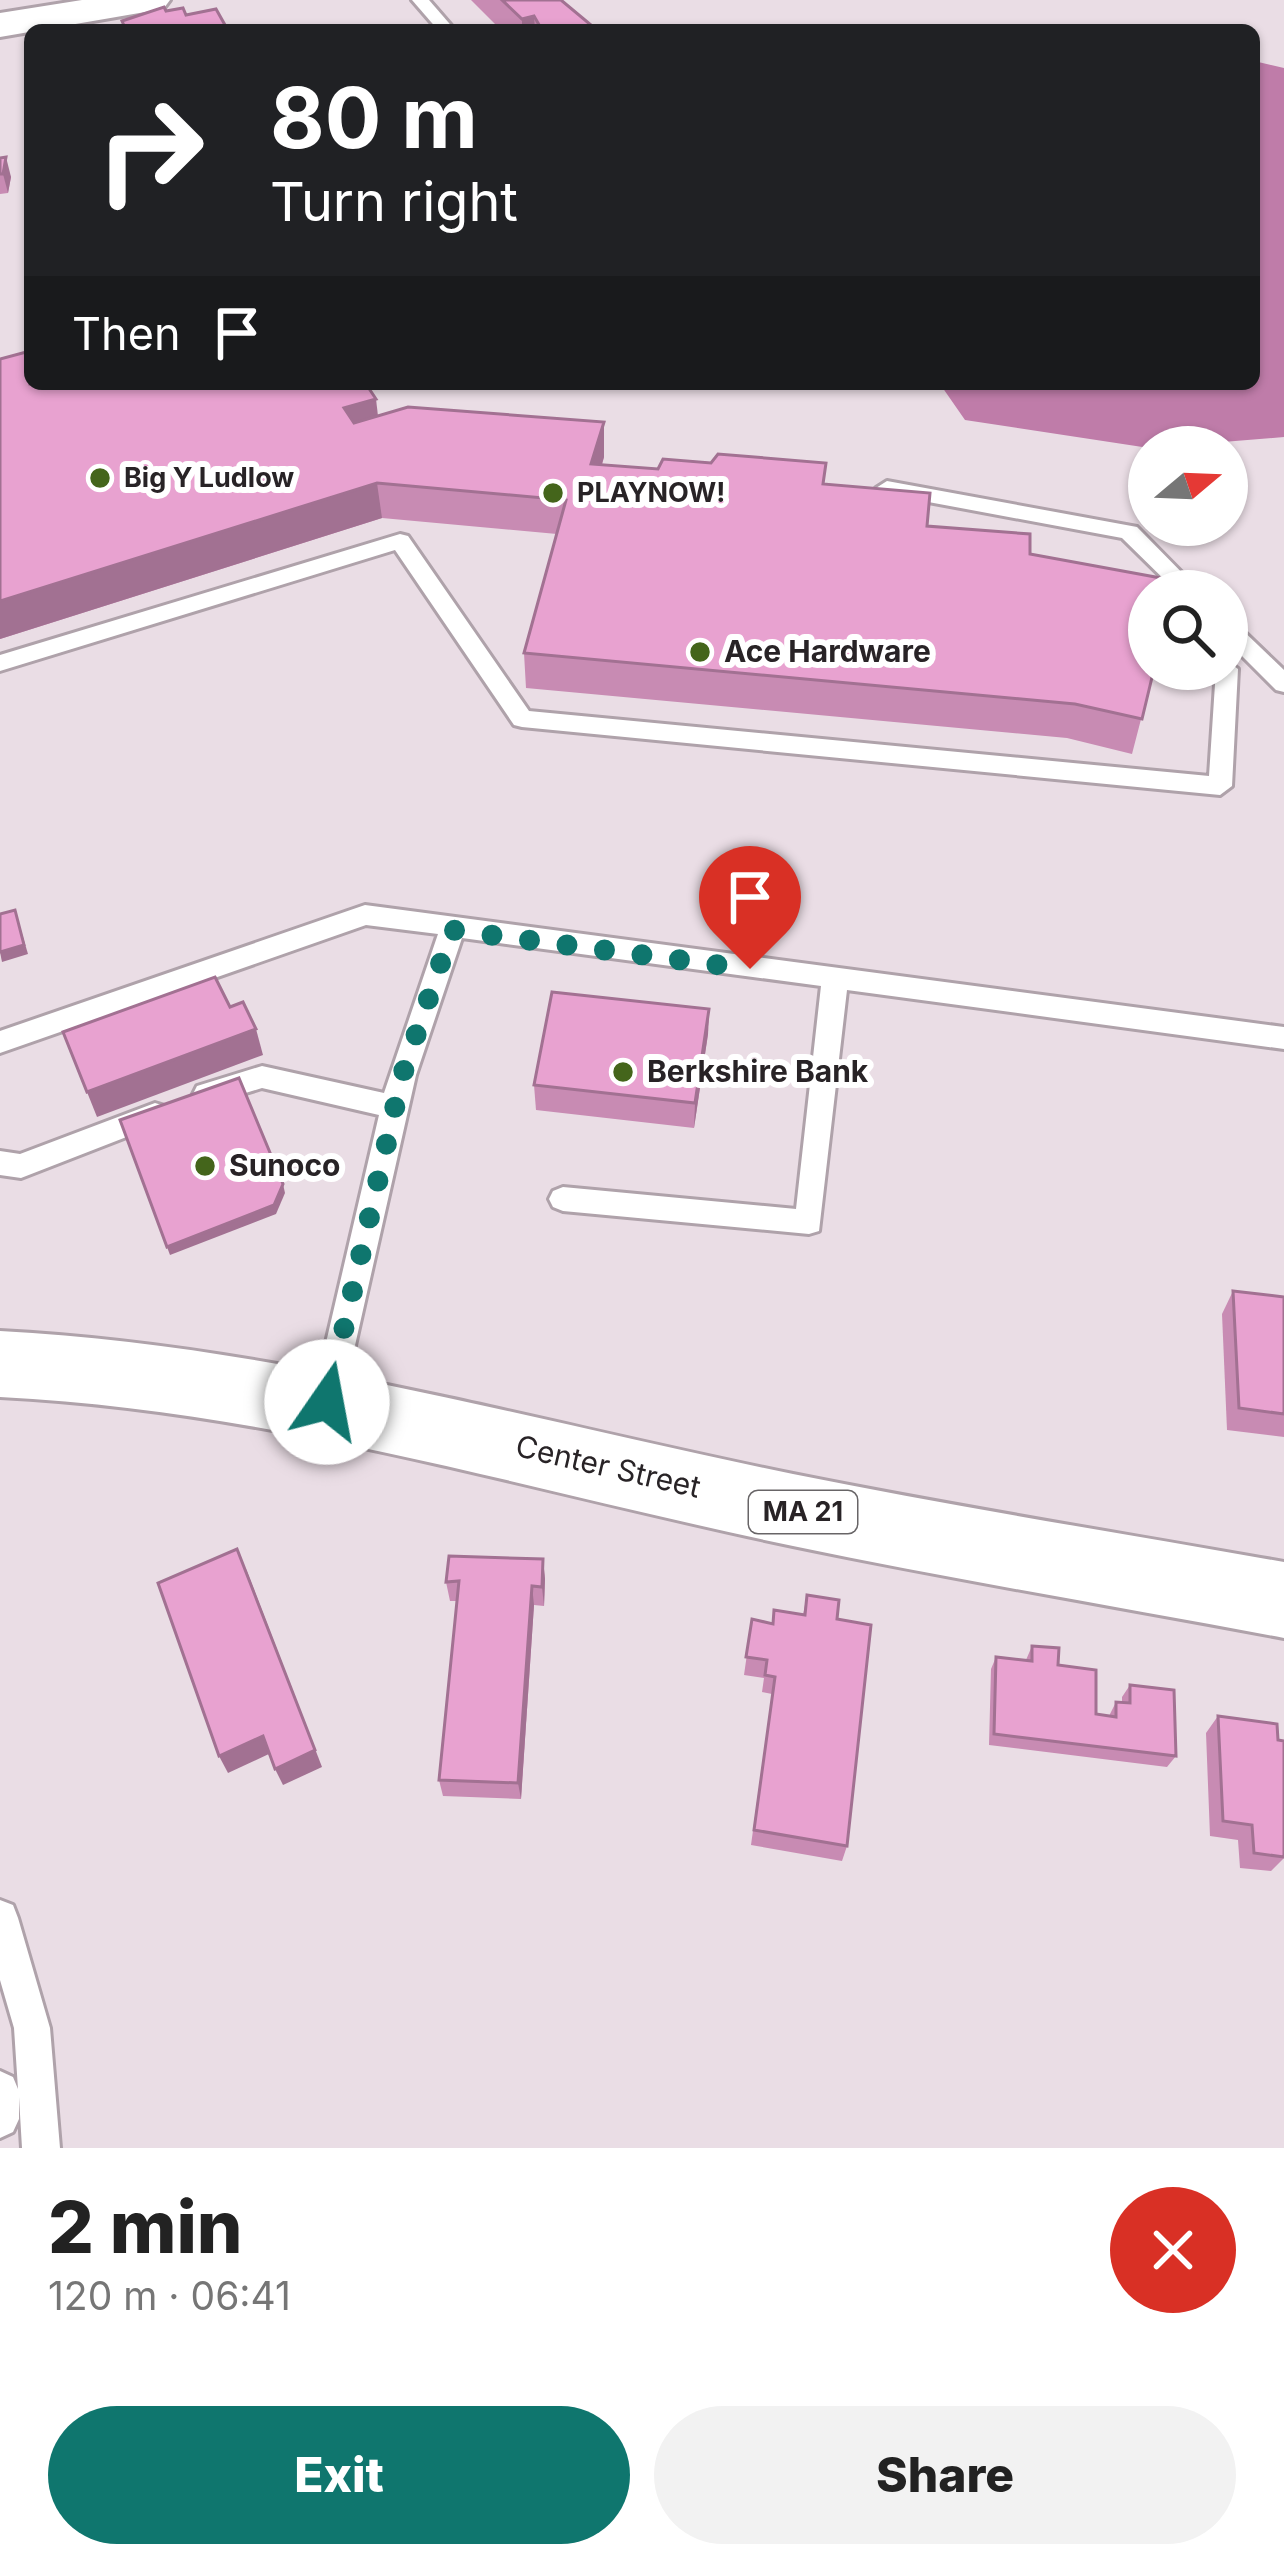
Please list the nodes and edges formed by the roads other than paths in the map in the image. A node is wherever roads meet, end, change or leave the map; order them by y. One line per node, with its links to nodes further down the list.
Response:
1 (151, 0): 4 (street)
2 (420, 0): 3 (lane)
3 (442, 24)
4 (0, 25)
5 (886, 488): 6 (lane)
6 (1168, 570)
7 (1248, 649): 9 (lane)
8 (0, 663): 10 (lane)
9 (1284, 684)
10 (1226, 690)
11 (452, 930): 12 (lane); 14 (lane); 15 (lane)
12 (836, 981): 13 (lane); 17 (lane)
13 (1284, 1038)
14 (0, 1042)
15 (395, 1107): 16 (lane); 19 (lane)
16 (0, 1163)
17 (562, 1199)
18 (0, 1364): 19 (main road, Center Street / MA 21)
19 (327, 1402): 20 (main road, Center Street / MA 21)
20 (1284, 1600)
21 (0, 1918): 24 (lane)
22 (0, 2090): 23 (lane)
23 (0, 2119)
24 (40, 2148)

